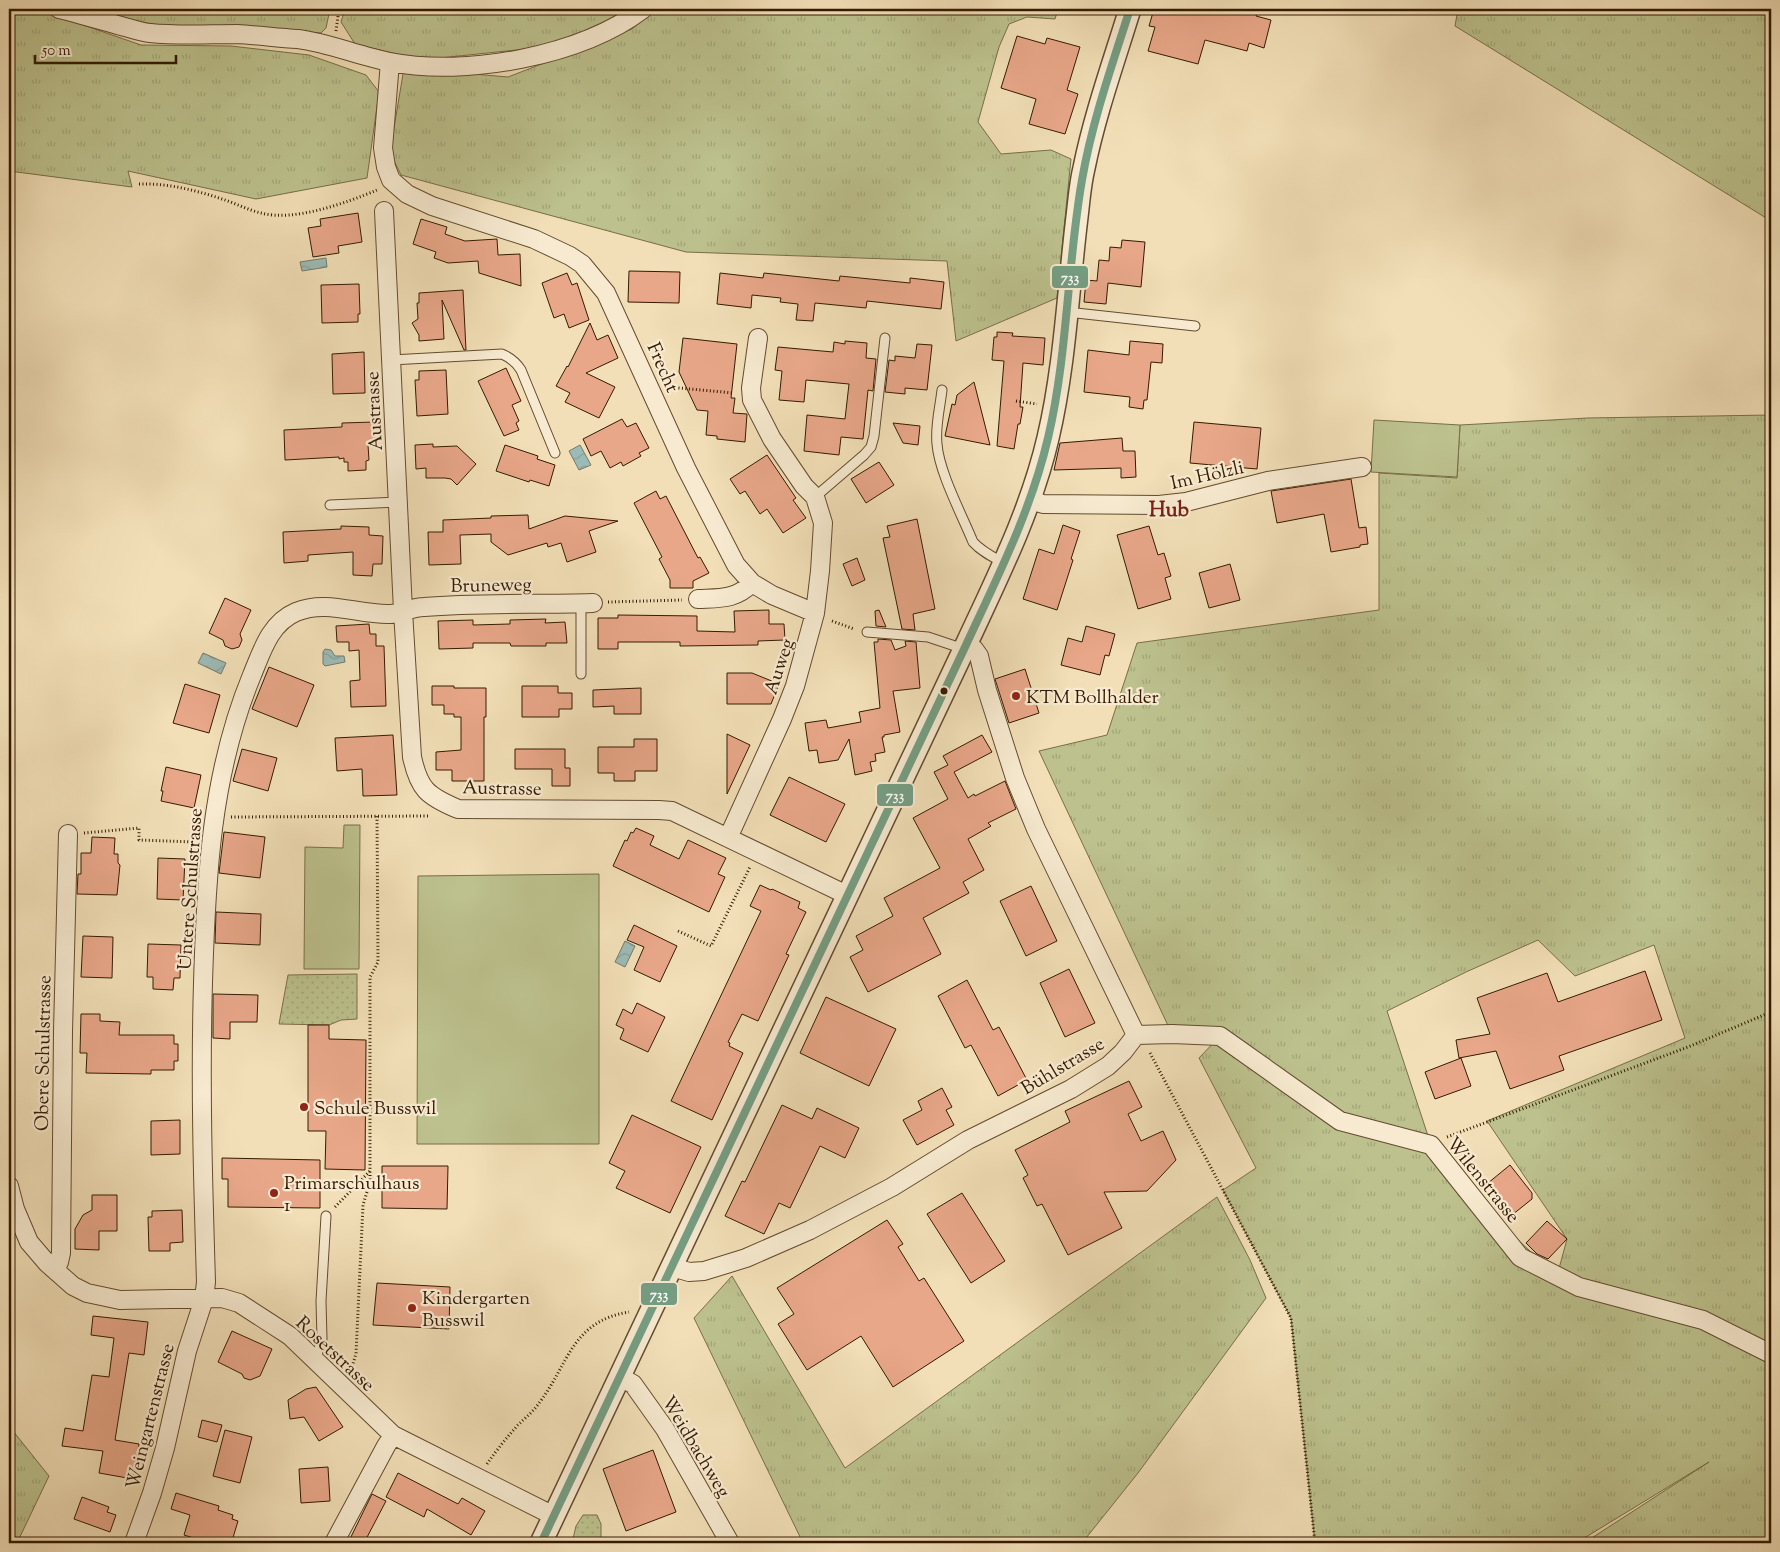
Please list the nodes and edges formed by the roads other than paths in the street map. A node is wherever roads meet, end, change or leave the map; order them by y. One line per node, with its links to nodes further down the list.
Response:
1 (59, 9): 4 (street)
2 (643, 9): 4 (street)
3 (1130, 9): 6 (street)
4 (390, 62): 19 (street, Frecht)
5 (384, 211): 10 (street, Austrasse)
6 (1067, 312): 7 (lane); 15 (street)
7 (1195, 326)
8 (758, 338): 14 (street, Auweg)
9 (885, 338): 14 (lane)
10 (391, 360): 12 (lane, Austrasse); 16 (street, Austrasse)
11 (942, 390): 18 (lane)
12 (555, 453)
13 (1362, 467): 15 (street, Im Hölzli)
14 (816, 497): 23 (street, Auweg)
15 (1030, 500): 18 (street)
16 (399, 502): 17 (lane); 22 (street, Austrasse)
17 (330, 504)
18 (1004, 563): 25 (street)
19 (752, 584): 20 (street); 23 (street, Frecht)
20 (698, 600)
21 (587, 603): 22 (street, Bruneweg); 26 (lane)
22 (403, 611): 28 (street, Austrasse); 35 (street, Untere Schulstrasse)
23 (815, 613): 28 (street, Auweg)
24 (867, 632): 25 (lane)
25 (965, 647): 29 (street); 30 (street)
26 (581, 674)
27 (75, 833): 34 (street, Obere Schulstrasse)
28 (728, 838): 29 (street, Austrasse)
29 (847, 896): 33 (street)
30 (1136, 1035): 33 (street, Bühlstrasse); 36 (street, Wilenstrasse)
31 (9, 1186): 34 (street, Rosetstrasse)
32 (326, 1216): 37 (lane)
33 (672, 1267): 38 (street)
34 (54, 1270): 35 (street, Rosetstrasse)
35 (204, 1299): 37 (street, Rosetstrasse); 41 (street, Weingartenstrasse)
36 (1771, 1354)
37 (313, 1358): 39 (street, Rosetstrasse)
38 (620, 1377): 40 (street); 44 (street, Weidbachweg)
39 (394, 1435): 40 (street, Rosetstrasse); 42 (street)
40 (554, 1516): 43 (street)
41 (134, 1543)
42 (334, 1543)
43 (541, 1543)
44 (730, 1543)

